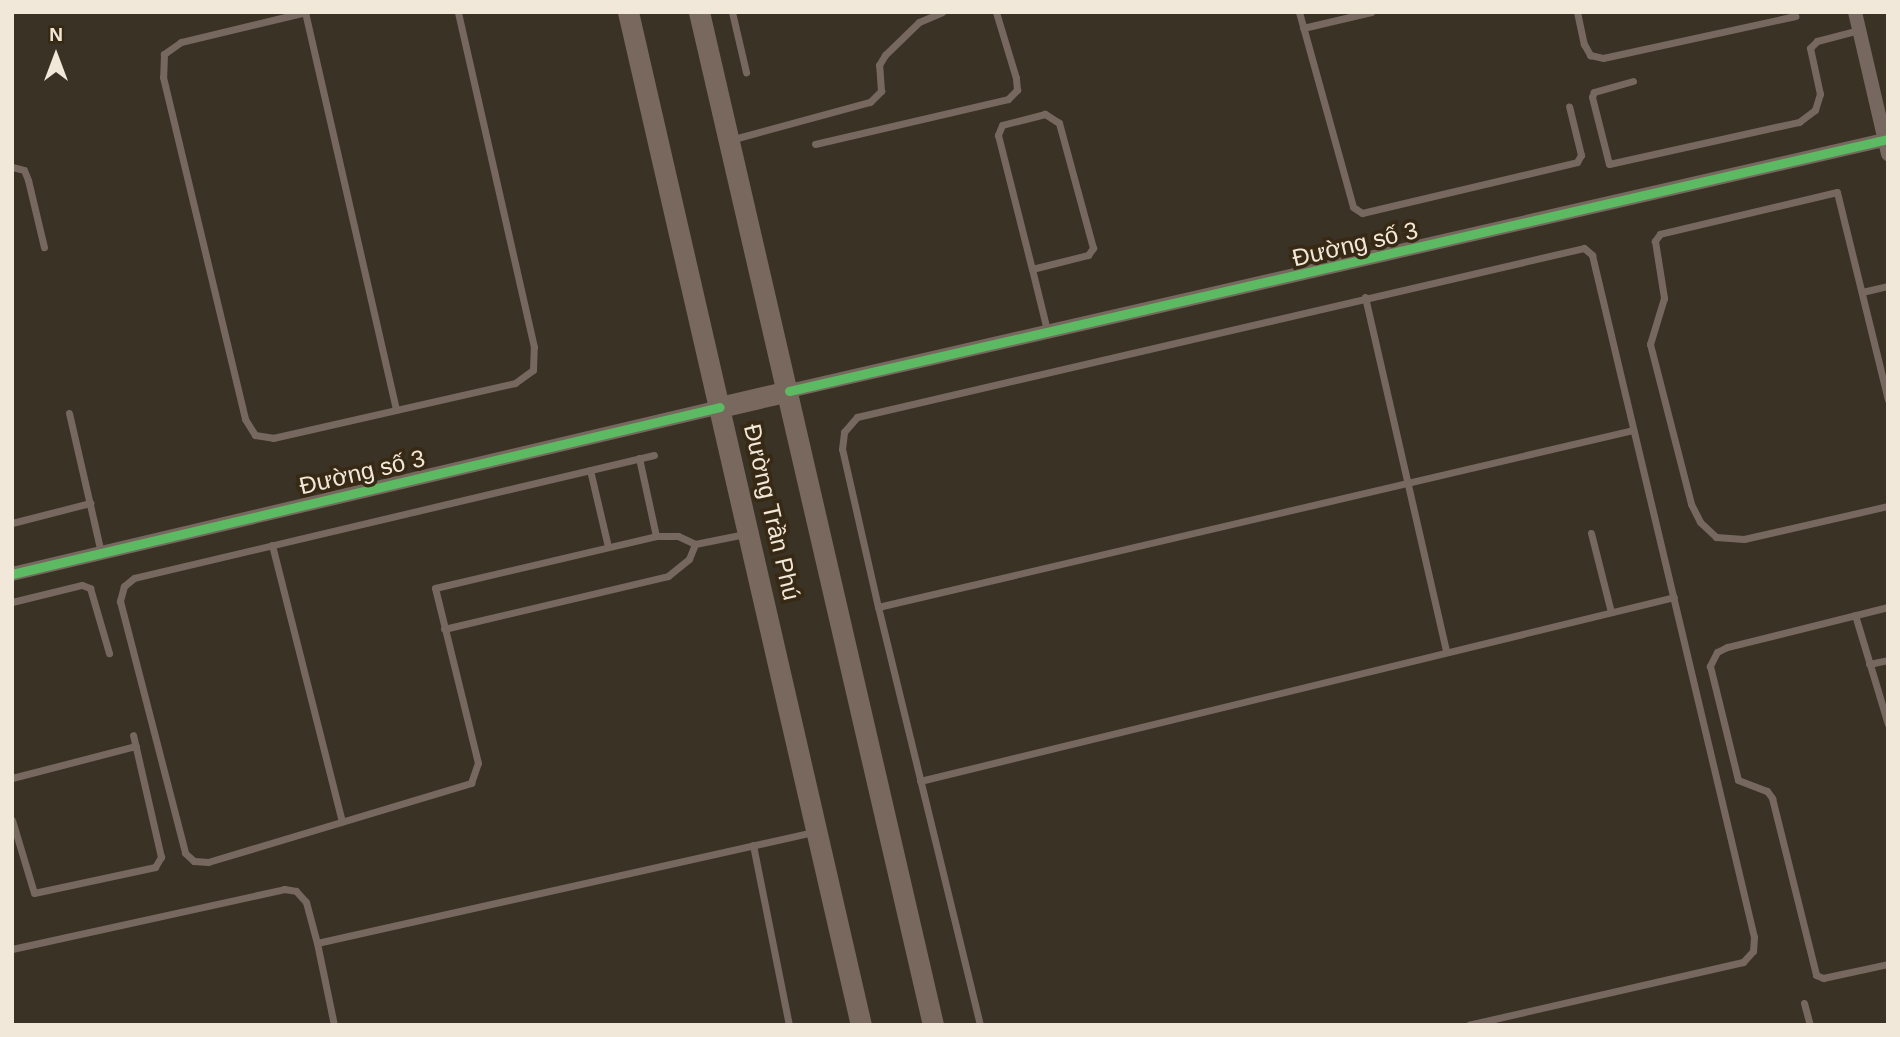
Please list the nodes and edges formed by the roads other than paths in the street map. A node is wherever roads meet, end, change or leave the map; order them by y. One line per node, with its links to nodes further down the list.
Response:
1 (305, 12): 31 (lane); 31 (lane)
2 (458, 12): 31 (lane)
3 (628, 12): 30 (main road, Đường Trần Phú)
4 (699, 12): 18 (main road, Đường Trần Phú)
5 (732, 12): 15 (lane)
6 (942, 12): 18 (lane)
7 (996, 12): 19 (lane)
8 (1299, 12): 13 (lane)
9 (1371, 12): 13 (lane)
10 (1577, 12): 12 (lane)
11 (1855, 12): 14 (street)
12 (1795, 16)
13 (1304, 28): 17 (lane)
14 (1859, 30): 16 (lane); 20 (street)
15 (747, 72)
16 (1633, 81)
17 (1569, 106)
18 (730, 140): 28 (main road, Đường Trần Phú)
19 (815, 144)
20 (1887, 145): 27 (street, Đường số 3)
21 (12, 167): 22 (lane)
22 (44, 247)
23 (1032, 269): 23 (lane); 27 (lane)
24 (1888, 286): 25 (lane)
25 (1862, 292): 29 (lane); 39 (lane)
26 (1365, 297): 33 (lane); 37 (lane); 51 (lane)
27 (1048, 335): 28 (street, Đường số 3)
28 (789, 391): 30 (main road); 76 (main road, Đường Trần Phú)
29 (1888, 400)
30 (720, 407): 41 (main road, Đường Trần Phú); 47 (street, Đường số 3)
31 (396, 410)
32 (69, 413): 38 (lane)
33 (1633, 430): 37 (lane); 49 (lane)
34 (654, 455): 35 (lane)
35 (639, 458): 36 (lane); 43 (lane)
36 (590, 470): 45 (lane); 46 (lane)
37 (1409, 483): 51 (lane); 56 (lane)
38 (89, 503): 40 (lane); 47 (lane)
39 (1888, 506)
40 (12, 523)
41 (749, 533): 44 (lane); 67 (main road, Đường Trần Phú)
42 (1591, 533): 53 (lane)
43 (656, 536): 44 (lane); 46 (lane)
44 (695, 544): 55 (lane)
45 (272, 545): 66 (lane); 66 (lane)
46 (608, 547): 55 (lane)
47 (101, 554): 48 (street, Đường số 3)
48 (12, 574)
49 (1674, 597): 53 (lane); 78 (lane)
50 (12, 601): 57 (lane)
51 (878, 607): 64 (lane)
52 (1888, 607): 54 (lane)
53 (1611, 612): 56 (lane)
54 (1855, 615): 59 (lane); 71 (lane)
55 (444, 629): 66 (lane)
56 (1446, 652): 64 (lane)
57 (109, 653)
58 (1888, 660): 59 (lane)
59 (1869, 664): 60 (lane)
60 (1888, 724)
61 (133, 735): 62 (lane)
62 (136, 746): 63 (lane); 65 (lane)
63 (12, 778)
64 (920, 781): 77 (lane)
65 (12, 820)
66 (342, 821)
67 (817, 831): 68 (lane); 75 (main road, Đường Trần Phú)
68 (753, 845): 69 (lane); 74 (lane)
69 (317, 943): 70 (lane); 73 (lane)
70 (12, 949)
71 (1888, 964)
72 (1804, 1003): 79 (lane)
73 (334, 1025)
74 (789, 1025)
75 (862, 1025)
76 (933, 1025)
77 (980, 1025)
78 (1469, 1025)
79 (1810, 1025)

